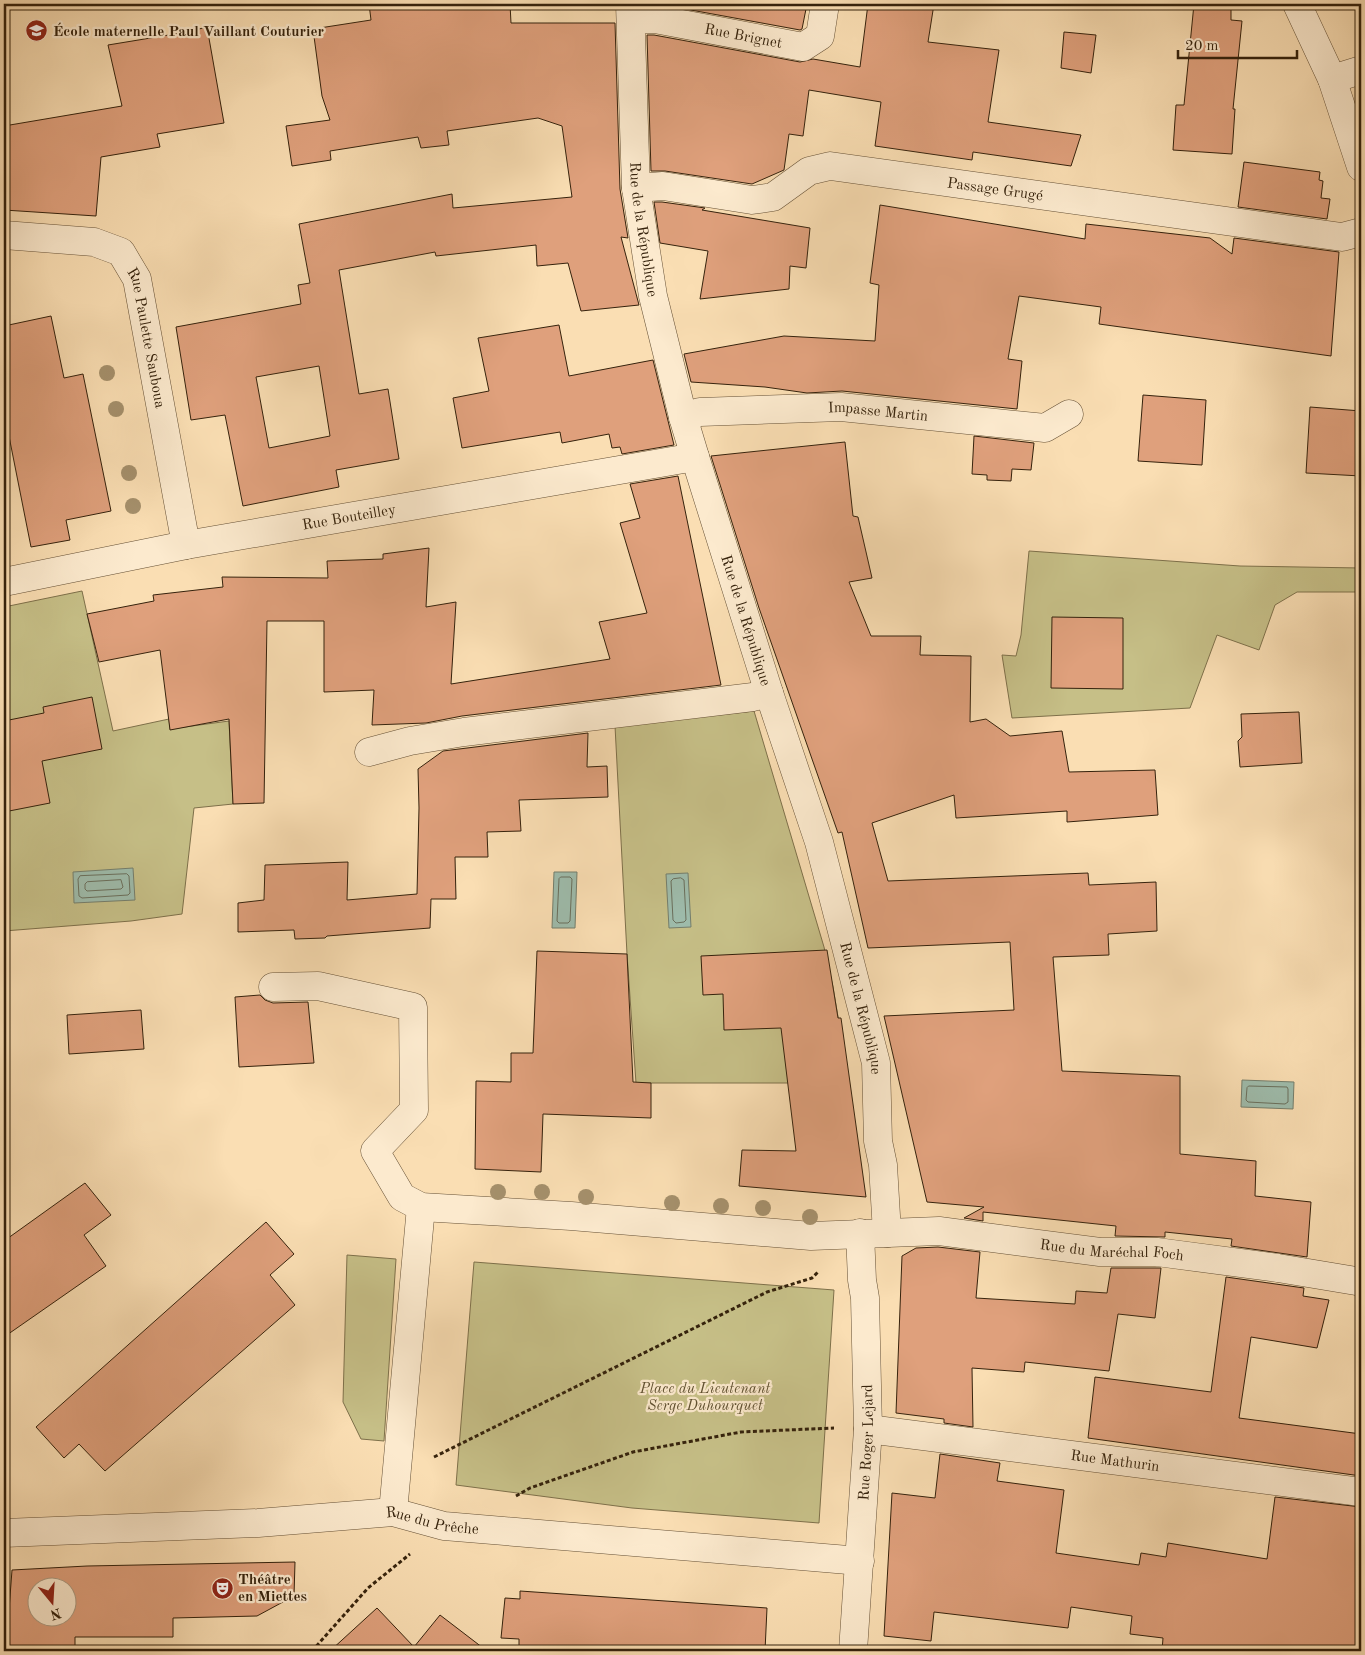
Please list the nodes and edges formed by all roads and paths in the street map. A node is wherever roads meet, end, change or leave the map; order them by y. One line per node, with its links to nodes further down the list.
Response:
1 (825, 4): 3 (street, Rue Brignet)
2 (1297, 4): 5 (street)
3 (631, 12): 7 (street, Rue de la République)
4 (1361, 70): 5 (street)
5 (1332, 79): 6 (street)
6 (1361, 167)
7 (636, 188): 8 (street, Passage Grugé); 11 (street, Rue de la République)
8 (1361, 232)
9 (4, 235): 13 (street, Rue Paulette Sauboua)
10 (1069, 414): 11 (street, Impasse Martin)
11 (683, 417): 12 (street, Rue de la République)
12 (695, 457): 13 (street, Rue Bouteilley); 15 (street, Rue de la République)
13 (186, 545): 14 (street, Rue Bouteilley)
14 (4, 582)
15 (769, 693): 16 (street); 19 (street, Rue de la République)
16 (369, 752)
17 (273, 987): 18 (street)
18 (422, 1207): 19 (street); 22 (street)
19 (874, 1233): 20 (street, Rue du Maréchal Foch); 21 (street, Rue Roger Lejard); 22 (path)
20 (1361, 1281)
21 (868, 1429): 23 (street, Rue Mathurin); 24 (path); 28 (street, Rue Roger Lejard)
22 (396, 1476): 25 (street)
23 (1361, 1492)
24 (513, 1497)
25 (393, 1512): 26 (street, Rue du Prêche); 27 (street, Rue du Prêche)
26 (444, 1526): 28 (street, Rue du Prêche); 29 (path)
27 (4, 1533)
28 (860, 1561): 30 (street, Rue Roger Lejard)
29 (312, 1651)
30 (853, 1651)

